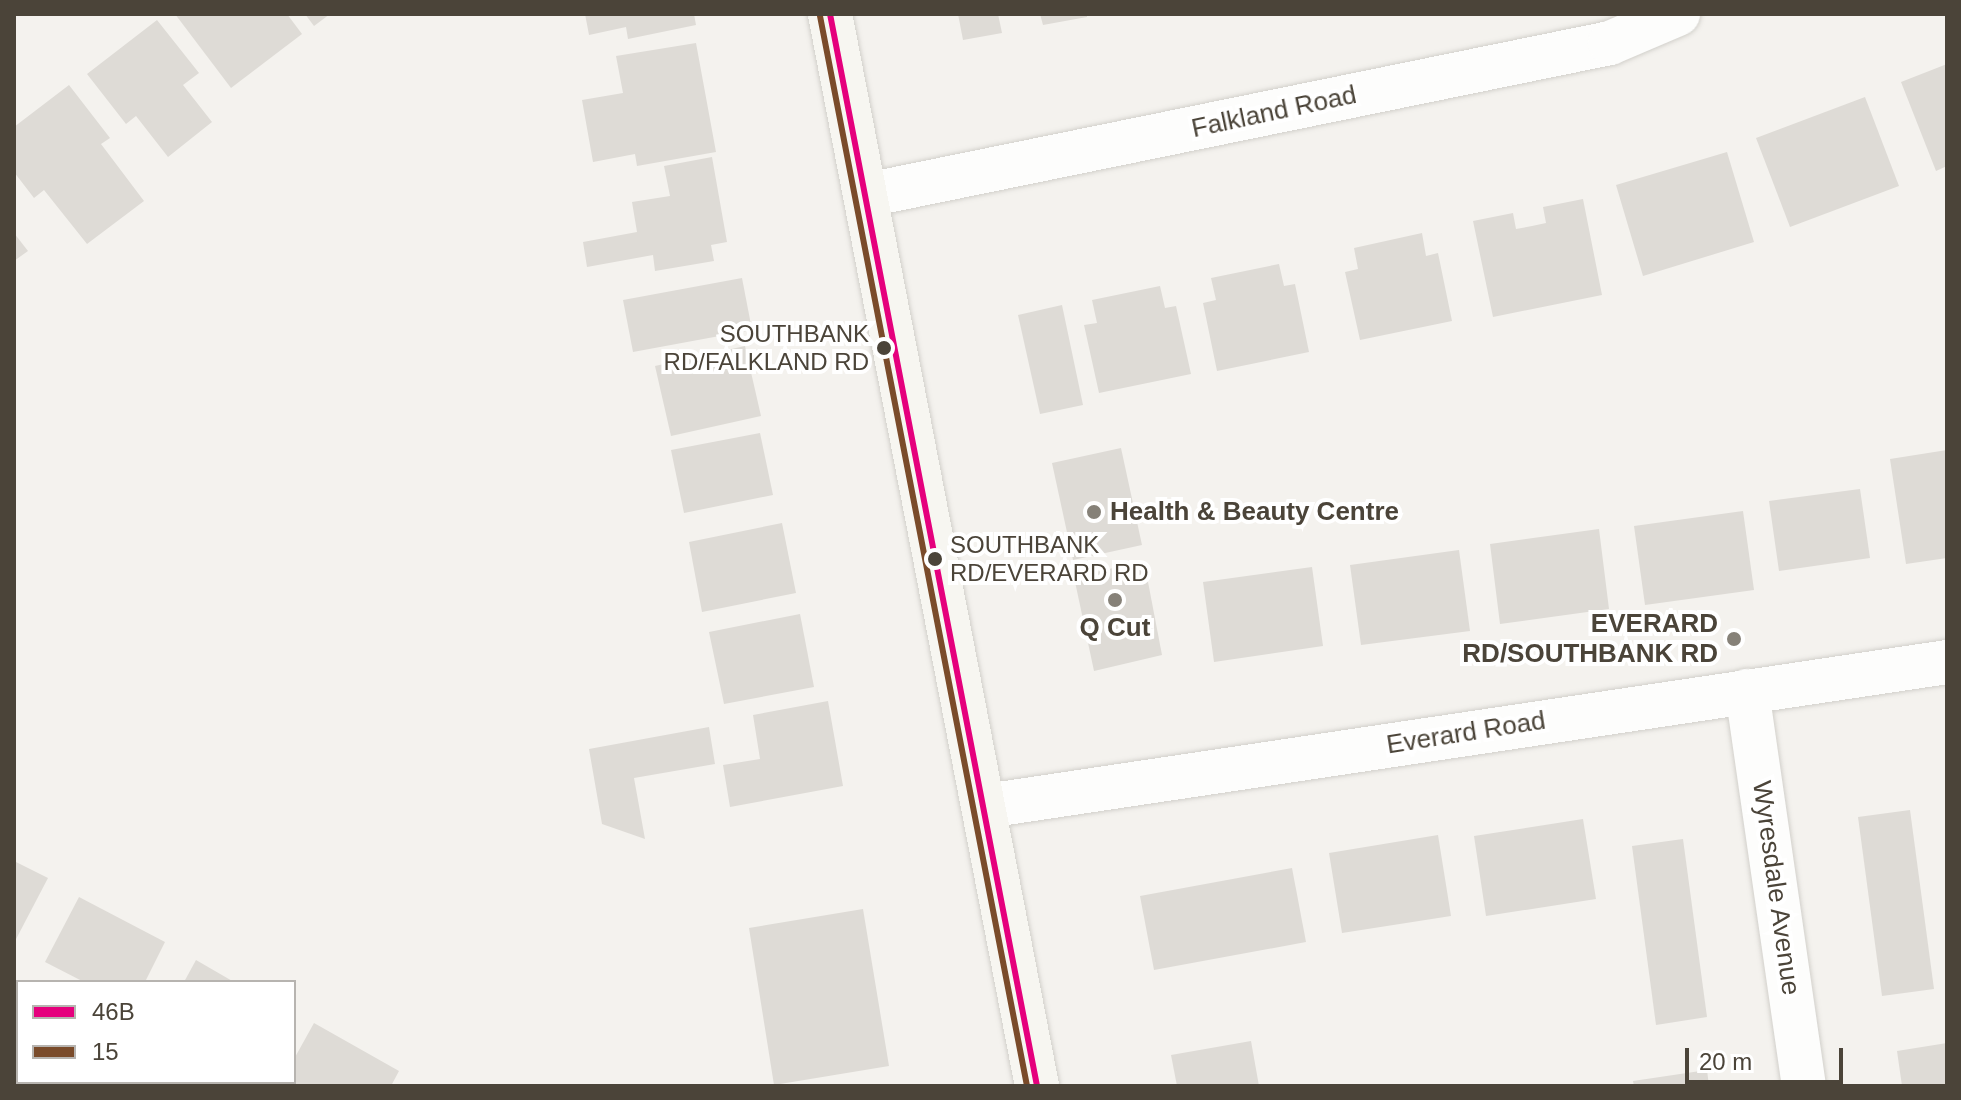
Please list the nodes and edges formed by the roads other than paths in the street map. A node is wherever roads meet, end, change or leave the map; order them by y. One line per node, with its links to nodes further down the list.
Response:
1 (830, 14): 3 (street)
2 (1678, 14): 3 (street, Falkland Road)
3 (867, 195): 6 (street)
4 (1947, 662): 5 (street, Everard Road)
5 (1747, 691): 6 (street, Everard Road); 8 (street, Wyresdale Avenue)
6 (986, 806): 7 (street)
7 (1037, 1086)
8 (1804, 1086)

